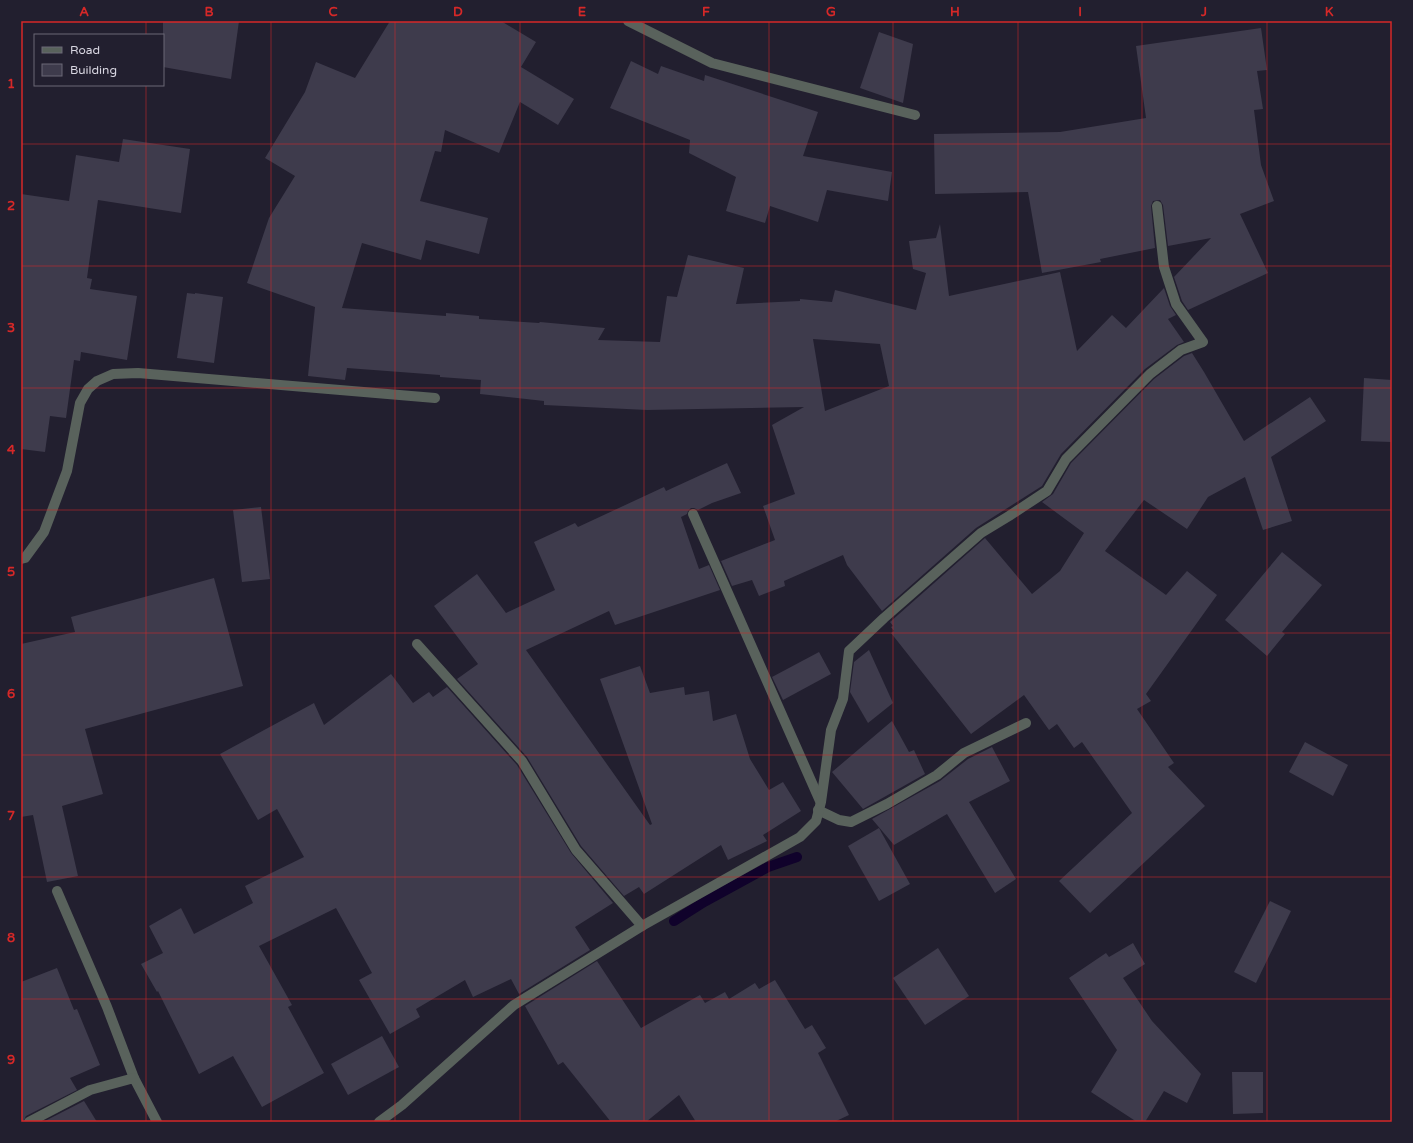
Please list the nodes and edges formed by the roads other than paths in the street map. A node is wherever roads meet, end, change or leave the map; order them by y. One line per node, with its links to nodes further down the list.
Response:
1 (628, 21): 2 (street)
2 (915, 115)
3 (1158, 206): 9 (street)
4 (434, 398): 6 (street)
5 (693, 514): 9 (street)
6 (21, 559)
7 (418, 644): 11 (street)
8 (1026, 723): 9 (street)
9 (819, 806): 11 (street)
10 (57, 890): 12 (street)
11 (642, 926): 15 (street)
12 (134, 1078): 13 (street); 14 (street)
13 (29, 1122)
14 (157, 1122)
15 (379, 1122)

